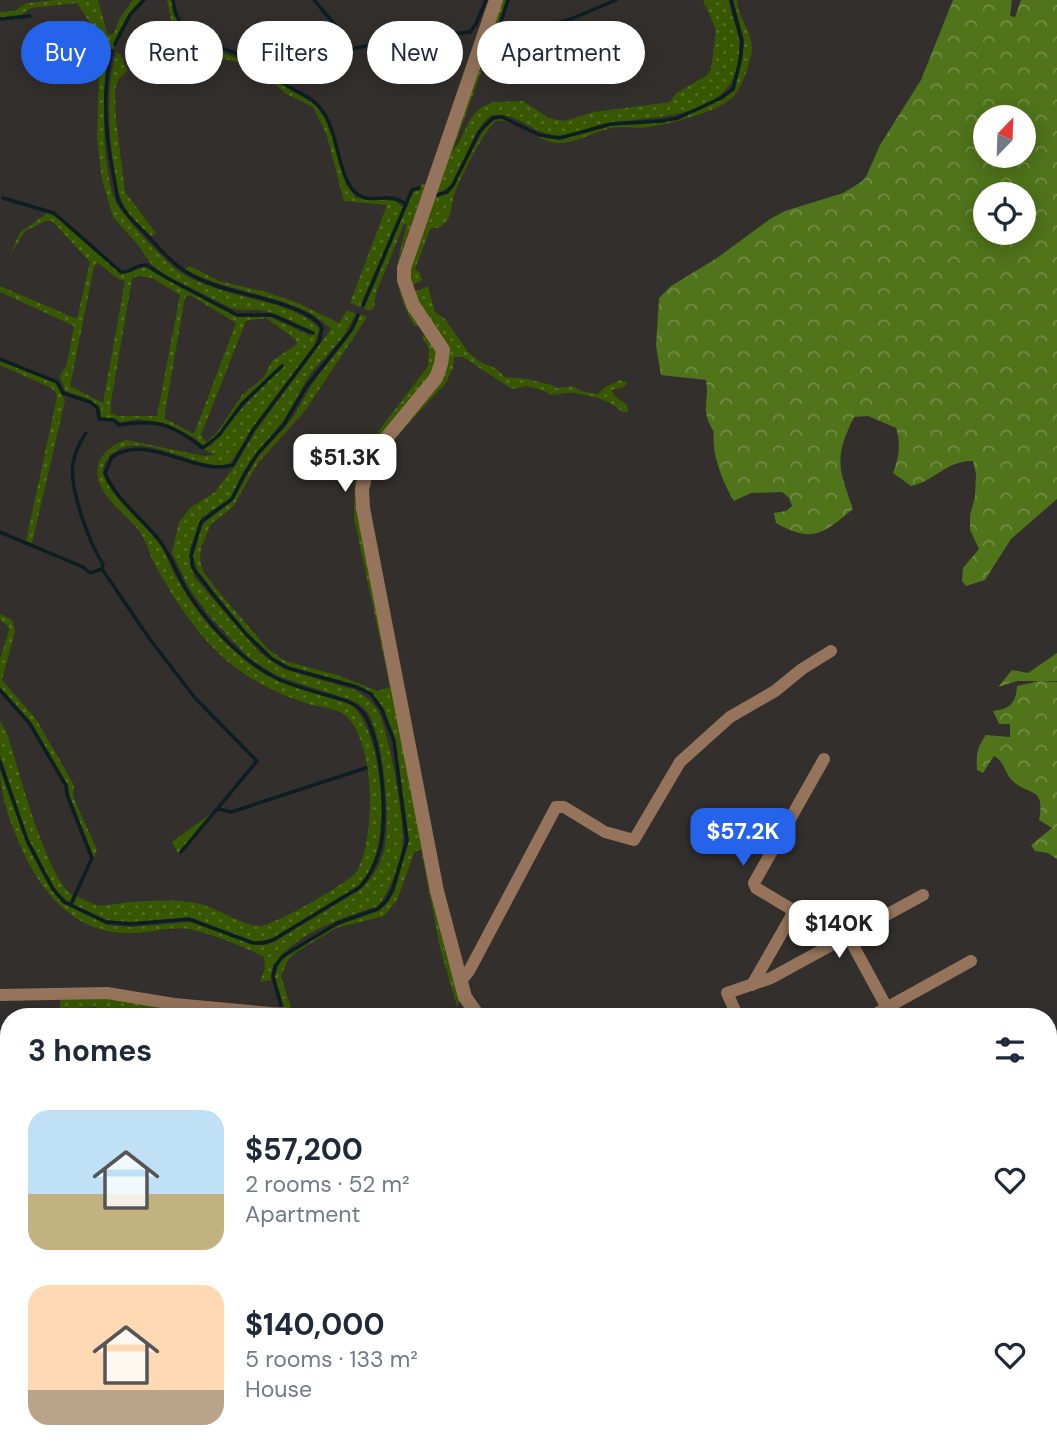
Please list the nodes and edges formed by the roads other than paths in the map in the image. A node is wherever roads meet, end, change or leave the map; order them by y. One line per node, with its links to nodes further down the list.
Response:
1 (496, 0): 7 (street)
2 (831, 651): 7 (street)
3 (824, 760): 8 (street)
4 (923, 895): 5 (street)
5 (848, 936): 8 (street); 13 (street)
6 (971, 961): 14 (street)
7 (460, 982): 11 (street)
8 (752, 985): 12 (street)
9 (0, 995): 10 (street)
10 (216, 1008)
11 (471, 1008)
12 (734, 1008)
13 (888, 1008)
14 (896, 1008)

